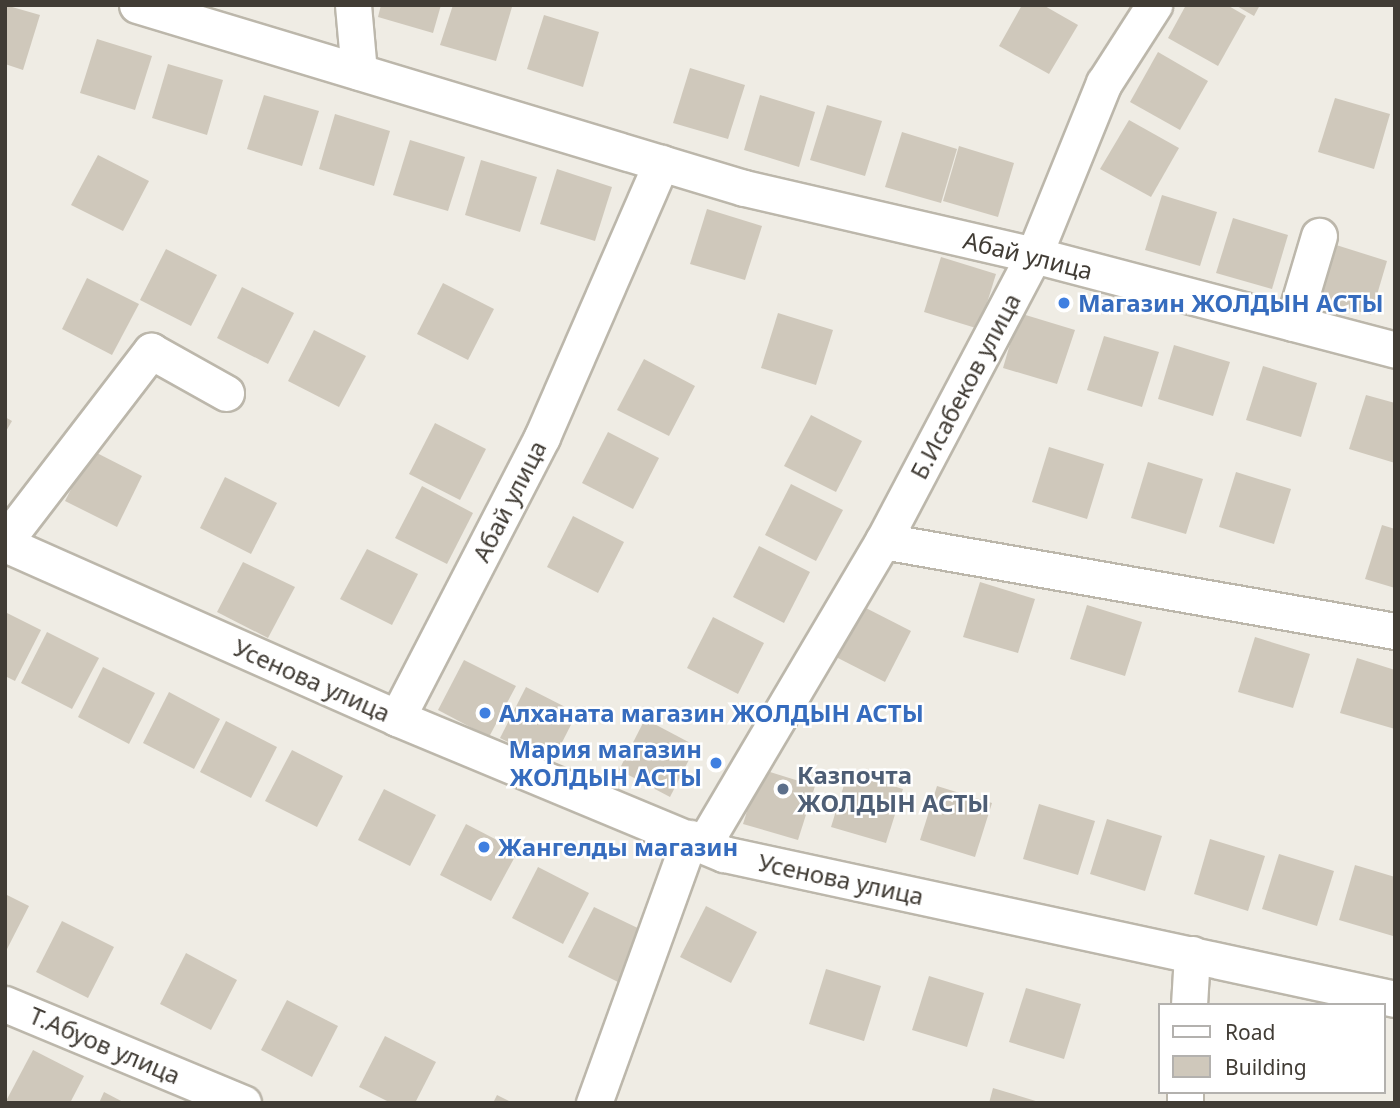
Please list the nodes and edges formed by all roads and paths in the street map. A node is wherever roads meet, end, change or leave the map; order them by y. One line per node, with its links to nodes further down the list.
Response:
1 (137, 5): 4 (street, Абай улица)
2 (353, 5): 4 (street)
3 (1154, 5): 7 (street, Б.Исабеков улица)
4 (359, 72): 5 (street, Абай улица)
5 (661, 163): 7 (street, Абай улица); 14 (street, Абай улица)
6 (1319, 236): 8 (street)
7 (1034, 255): 8 (street, Абай улица); 11 (street, Б.Исабеков улица)
8 (1293, 323): 9 (street, Абай улица)
9 (1395, 349)
10 (226, 393): 12 (street)
11 (883, 541): 13 (street); 15 (street, Б.Исабеков улица)
12 (5, 542): 14 (street, Усенова улица)
13 (1395, 631)
14 (397, 718): 15 (street, Усенова улица)
15 (696, 842): 16 (street, Усенова улица); 21 (street, Б.Исабеков улица)
16 (1192, 954): 17 (street, Усенова улица); 18 (street)
17 (1395, 999)
18 (1189, 1003)
19 (5, 1004): 20 (street, Т.Абуов улица)
20 (243, 1103)
21 (594, 1103)

